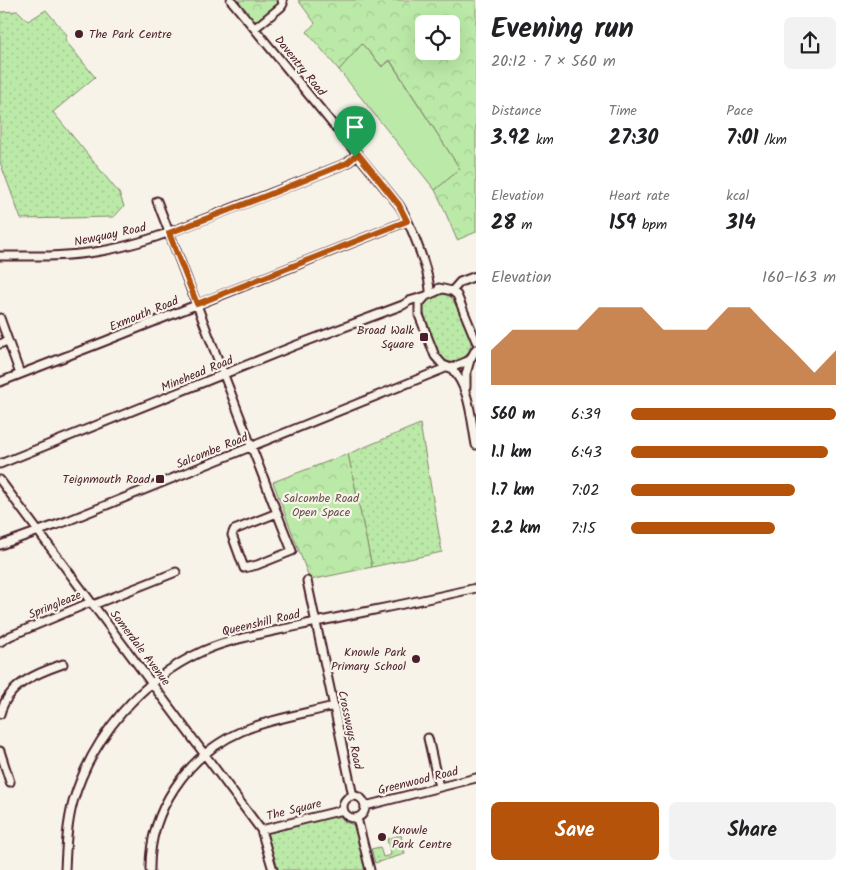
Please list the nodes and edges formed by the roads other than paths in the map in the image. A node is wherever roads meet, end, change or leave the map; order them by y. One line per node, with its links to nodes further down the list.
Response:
1 (231, 0): 3 (street, Daventry Road)
2 (282, 0): 3 (street)
3 (255, 28): 4 (street, Daventry Road)
4 (358, 154): 6 (street, Daventry Road); 7 (street, Newquay Road)
5 (157, 201): 7 (street)
6 (407, 221): 9 (street, Daventry Road); 14 (street, Exmouth Road)
7 (169, 233): 8 (street, Newquay Road); 14 (street)
8 (0, 256)
9 (427, 274): 11 (street, Daventry Road); 13 (street, Daventry Road)
10 (476, 276): 12 (street)
11 (442, 289): 12 (street); 13 (street, Minehead Road)
12 (452, 291): 18 (street)
13 (428, 295): 15 (street, Minehead Road); 16 (street)
14 (197, 304): 24 (street, Exmouth Road); 25 (street)
15 (403, 305): 16 (street); 25 (street, Minehead Road)
16 (419, 315): 21 (street)
17 (0, 318): 19 (street)
18 (476, 340)
19 (4, 342): 24 (street)
20 (476, 350): 22 (street)
21 (436, 356): 23 (street); 26 (street)
22 (473, 357): 23 (street, Salcombe Road); 28 (street)
23 (449, 368): 26 (street, Salcombe Road); 28 (street)
24 (20, 374): 27 (street, Exmouth Road)
25 (225, 375): 30 (street); 31 (street, Minehead Road)
26 (431, 375): 30 (street, Salcombe Road)
27 (0, 382)
28 (466, 390): 29 (street)
29 (476, 445)
30 (252, 448): 33 (street); 34 (street, Salcombe Road)
31 (0, 464)
32 (0, 480): 34 (street, Somerdale Avenue)
33 (277, 513): 33 (street)
34 (38, 532): 35 (street, Salcombe Road); 39 (street, Somerdale Avenue)
35 (0, 545)
36 (176, 572): 39 (street, Springleaze)
37 (306, 581): 40 (street, Crossways Road)
38 (476, 588): 40 (street, Queenshill Road)
39 (92, 604): 41 (street, Springleaze); 43 (street, Somerdale Avenue)
40 (315, 622): 43 (street, Queenshill Road); 44 (street, Crossways Road)
41 (0, 642)
42 (63, 664): 45 (street)
43 (152, 683): 48 (street, Somerdale Avenue); 57 (street, Queenshill Road)
44 (334, 706): 48 (street); 52 (street, Crossways Road)
45 (1, 709)
46 (428, 738): 51 (street)
47 (0, 751): 50 (street)
48 (205, 754): 56 (street, Somerdale Avenue); 58 (street)
49 (476, 778): 51 (street, Greenwood Road)
50 (10, 782)
51 (439, 787): 53 (street, Greenwood Road)
52 (353, 796): 53 (street); 54 (street)
53 (365, 806): 55 (street)
54 (343, 810): 55 (street); 56 (street, The Square)
55 (357, 818): 60 (street)
56 (261, 830): 59 (street, The Square)
57 (65, 870)
58 (150, 870)
59 (272, 870)
60 (370, 870)

